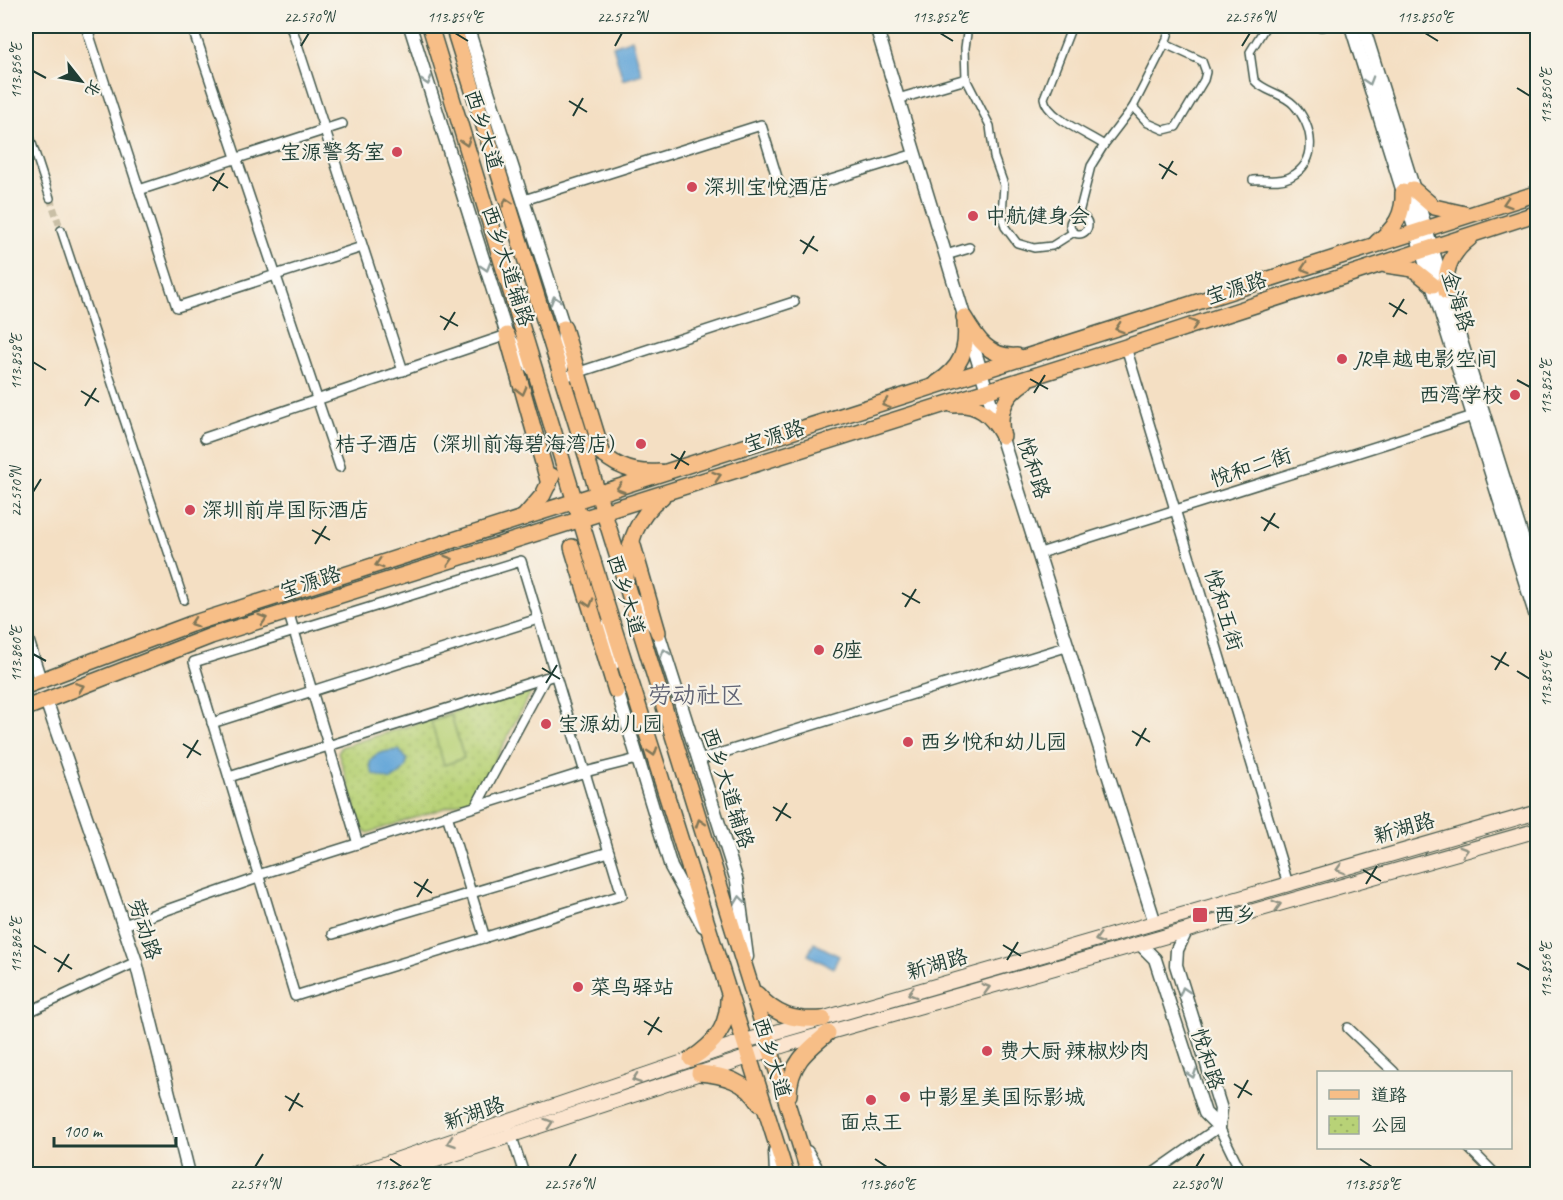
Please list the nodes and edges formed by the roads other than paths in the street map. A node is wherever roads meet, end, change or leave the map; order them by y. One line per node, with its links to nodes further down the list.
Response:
1 (86, 26): 26 (street)
2 (192, 26): 24 (street)
3 (291, 26): 21 (street)
4 (410, 26): 49 (street, 西乡大道辅路, one-way to 49)
5 (430, 26): 56 (main road, 西乡大道, one-way to 56)
6 (453, 26): 57 (main road, 西乡大道, one-way to 6)
7 (467, 26): 30 (street, 西乡大道辅路)
8 (876, 26): 17 (street, 悦和路)
9 (968, 26): 16 (street)
10 (1072, 26): 22 (street)
11 (1171, 26): 15 (street)
12 (1266, 26): 25 (street)
13 (1351, 26): 27 (street, 金海路, one-way to 27)
14 (1363, 26): 27 (street, 金海路)
15 (1165, 44): 18 (street); 18 (street)
16 (966, 79): 17 (street); 36 (street)
17 (898, 99): 23 (street, 悦和路)
18 (1133, 107): 22 (street)
19 (342, 124): 21 (street)
20 (26, 125): 29 (street)
21 (324, 130): 24 (street); 38 (street)
22 (1104, 144): 33 (street)
23 (915, 154): 30 (street); 42 (street, 悦和路)
24 (237, 158): 26 (street); 44 (street)
25 (1253, 180)
26 (139, 190): 44 (street)
27 (1408, 190): 31 (main road); 35 (street, 金海路); 41 (main road)
28 (1538, 193): 31 (main road, 宝源路, one-way to 31)
29 (50, 198)
30 (524, 200): 48 (street, 西乡大道辅路, one-way to 30)
31 (1477, 213): 35 (main road, 宝源路)
32 (1538, 213): 37 (main road, 宝源路)
33 (1078, 217): 36 (street); 36 (street)
34 (60, 230): 87 (street)
35 (1421, 231): 40 (street, 金海路); 41 (main road, 宝源路)
36 (1074, 232)
37 (1478, 232): 40 (main road, 宝源路); 45 (main road)
38 (362, 247): 44 (street); 52 (street)
39 (969, 248): 42 (street)
40 (1427, 249): 43 (main road, 宝源路); 45 (street, 金海路)
41 (1360, 250): 51 (main road, 宝源路, one-way to 51)
42 (946, 255): 47 (street, 悦和路)
43 (1374, 265): 45 (main road); 50 (main road, 宝源路, one-way to 43)
44 (276, 275): 60 (street)
45 (1439, 289): 62 (street, 金海路); 85 (street, 金海路)
46 (794, 302): 54 (street)
47 (964, 317): 51 (main road); 53 (street, 悦和路); 59 (main road)
48 (564, 328): 54 (main road); 57 (street, 西乡大道辅路)
49 (507, 335): 52 (street); 56 (street, 西乡大道辅路); 70 (main road, one-way to 70)
50 (1126, 347): 55 (main road, 宝源路); 74 (street, 悦和五街)
51 (1041, 353): 53 (main road, 宝源路)
52 (403, 371): 60 (street)
53 (982, 372): 58 (street, 悦和路); 59 (main road, 宝源路)
54 (577, 374): 57 (street); 67 (main road)
55 (1038, 375): 58 (main road, 宝源路); 65 (main road)
56 (537, 376): 64 (main road, 西乡大道)
57 (561, 378): 63 (main road, 西乡大道)
58 (987, 391): 61 (main road, 宝源路); 65 (street, 悦和路)
59 (924, 392): 69 (main road, 宝源路, one-way to 69)
60 (318, 400): 66 (street); 68 (street)
61 (923, 411): 65 (main road); 71 (main road, 宝源路, one-way to 61)
62 (1473, 416): 74 (street, 悦和二街); 90 (street, 金海路)
63 (574, 417): 67 (main road); 72 (main road, 西乡大道)
64 (553, 429): 70 (main road); 73 (main road, 西乡大道)
65 (1003, 436): 83 (street, 悦和路)
66 (205, 438)
67 (603, 455): 69 (main road)
68 (340, 467)
69 (678, 470): 72 (main road, 宝源路, one-way to 72)
70 (549, 484): 76 (main road)
71 (685, 486): 75 (main road, 宝源路); 80 (main road)
72 (598, 496): 73 (main road, 宝源路); 75 (main road, 西乡大道)
73 (576, 502): 76 (main road, 宝源路); 77 (main road, 西乡大道)
74 (1175, 510): 83 (street, 悦和二街); 116 (street, 悦和五街)
75 (603, 513): 77 (main road, 宝源路); 84 (main road, 西乡大道)
76 (521, 520): 78 (main road, 宝源路)
77 (581, 520): 79 (main road, 宝源路); 86 (main road, 西乡大道)
78 (499, 526): 81 (main road); 97 (main road, 宝源路, one-way to 97)
79 (539, 532): 81 (main road, 宝源路); 82 (main road)
80 (632, 540): 84 (main road); 92 (main road)
81 (504, 543): 88 (main road, 宝源路, one-way to 81)
82 (572, 547): 86 (main road); 100 (main road, one-way to 100)
83 (1040, 553): 94 (street, 悦和路)
84 (625, 587): 92 (street, 西乡大道辅路); 126 (main road, 西乡大道, one-way to 84)
85 (1538, 588)
86 (604, 597): 100 (street); 124 (main road, 西乡大道, one-way to 124)
87 (184, 600)
88 (288, 611): 91 (street); 101 (main road, 宝源路, one-way to 88)
89 (538, 619): 91 (street); 95 (street); 99 (street)
90 (1538, 622)
91 (294, 632): 99 (street); 103 (street)
92 (658, 632): 106 (street, 西乡大道辅路, one-way to 92)
93 (26, 636): 97 (street)
94 (1070, 646): 106 (street); 118 (street, 悦和路)
95 (555, 675): 96 (street); 107 (street)
96 (544, 678): 104 (street); 109 (street)
97 (40, 680): 98 (main road, 宝源路)
98 (26, 686)
99 (312, 691): 103 (street); 104 (street)
100 (616, 691): 105 (street)
101 (46, 700): 102 (main road, 宝源路); 119 (street, 劳动路)
102 (26, 708)
103 (212, 723): 108 (street)
104 (328, 746): 108 (street); 113 (street)
105 (637, 759): 107 (street); 124 (street)
106 (699, 760): 126 (street, 西乡大道辅路, one-way to 106)
107 (585, 772): 109 (street); 114 (street)
108 (229, 777): 115 (street)
109 (476, 806): 111 (street)
110 (1538, 812): 116 (main road, 新湖路, one-way to 116)
111 (447, 815): 113 (street); 117 (street)
112 (1538, 830): 120 (main road, 新湖路, one-way to 112)
113 (358, 844): 115 (street)
114 (609, 852): 117 (street); 122 (street)
115 (258, 875): 119 (street); 122 (street)
116 (1288, 884): 118 (main road, 新湖路)
117 (471, 893): 121 (street); 122 (street)
118 (1155, 923): 129 (main road, 新湖路, one-way to 129)
119 (124, 925): 125 (street, 劳动路)
120 (1186, 931): 123 (main road, 新湖路); 137 (street, 悦和路, one-way to 120)
121 (333, 934)
122 (485, 938)
123 (1140, 944): 129 (main road, 新湖路, one-way to 123); 137 (street, 悦和路, one-way to 137)
124 (716, 951): 127 (main road, 西乡大道)
125 (136, 962): 128 (street); 141 (street, 劳动路)
126 (751, 984): 129 (main road); 131 (main road, 西乡大道)
127 (728, 987): 132 (main road, 西乡大道); 133 (main road)
128 (26, 1013)
129 (826, 1026): 131 (main road, 新湖路); 135 (main road)
130 (1348, 1028): 134 (street)
131 (769, 1042): 132 (main road, 新湖路); 135 (main road, 西乡大道)
132 (747, 1049): 133 (main road, 新湖路); 136 (main road, 西乡大道)
133 (695, 1066): 136 (main road); 138 (main road, 新湖路)
134 (1393, 1071)
135 (789, 1107): 139 (main road, 西乡大道)
136 (771, 1126): 145 (street); 146 (main road, 西乡大道)
137 (1219, 1127): 149 (street); 150 (street)
138 (510, 1129): 142 (main road, 新湖路, one-way to 142); 143 (main road, 新湖路); 144 (street)
139 (797, 1136): 147 (main road, 西乡大道); 148 (street)
140 (1470, 1149): 151 (street)
141 (189, 1174)
142 (355, 1174)
143 (393, 1174)
144 (524, 1174)
145 (776, 1174)
146 (786, 1174)
147 (809, 1174)
148 (820, 1174)
149 (1152, 1174)
150 (1242, 1174)
151 (1495, 1174)

